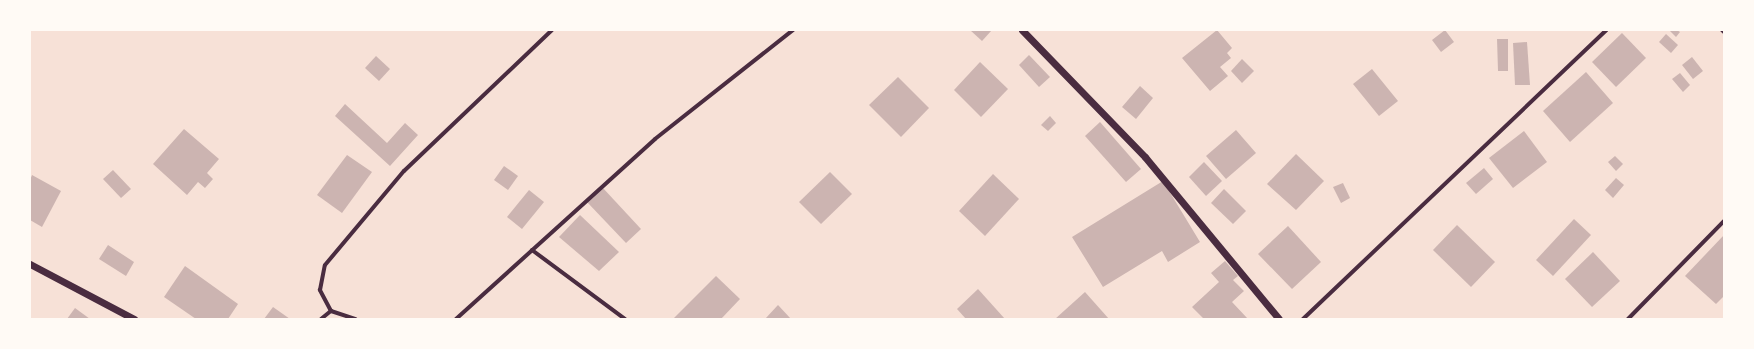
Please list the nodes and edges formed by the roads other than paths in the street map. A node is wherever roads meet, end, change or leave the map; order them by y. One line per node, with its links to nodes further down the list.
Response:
1 (552, 30): 8 (street)
2 (793, 30): 6 (street)
3 (1022, 30): 14 (street)
4 (1606, 30): 15 (street)
5 (1724, 221): 16 (street)
6 (532, 250): 12 (street); 13 (street)
7 (30, 264): 9 (street)
8 (331, 311): 10 (street); 11 (street)
9 (134, 319)
10 (322, 319)
11 (356, 319)
12 (456, 319)
13 (625, 319)
14 (1279, 319)
15 (1303, 319)
16 (1628, 319)

